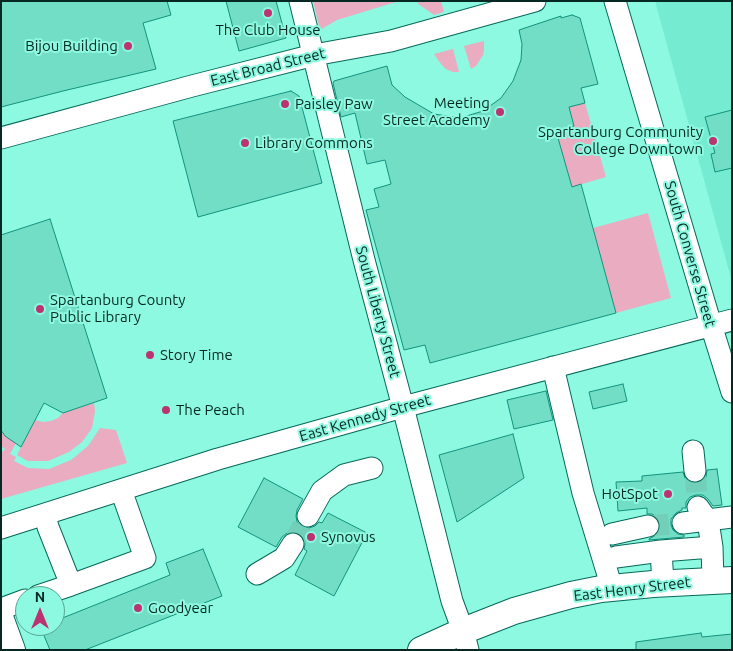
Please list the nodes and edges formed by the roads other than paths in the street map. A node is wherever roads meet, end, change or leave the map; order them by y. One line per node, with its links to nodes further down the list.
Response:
1 (300, 1): 4 (street, South Liberty Street)
2 (535, 1): 4 (street, East Broad Street)
3 (615, 1): 7 (street, South Converse Street)
4 (314, 55): 5 (street, East Broad Street); 10 (street, South Liberty Street)
5 (1, 138)
6 (732, 320): 7 (street, East Kennedy Street)
7 (711, 325): 8 (street, East Kennedy Street); 9 (street, South Converse Street)
8 (553, 367): 10 (street, East Kennedy Street); 30 (street)
9 (732, 392)
10 (403, 407): 12 (street, East Kennedy Street); 34 (street, South Liberty Street)
11 (372, 468): 15 (street)
12 (121, 490): 13 (street, East Kennedy Street); 28 (street)
13 (45, 514): 19 (street, East Kennedy Street); 28 (street)
14 (704, 514): 16 (street); 17 (street); 22 (street)
15 (308, 516)
16 (732, 517)
17 (683, 523)
18 (648, 526): 20 (street)
19 (1, 528)
20 (612, 534)
21 (293, 544): 25 (street)
22 (712, 547): 23 (street); 26 (street)
23 (661, 551): 24 (street); 27 (street)
24 (616, 557)
25 (257, 574)
26 (722, 580): 27 (main road, East Henry Street)
27 (663, 583): 30 (main road, East Henry Street)
28 (71, 585): 29 (street)
29 (65, 587)
30 (612, 588): 34 (main road, East Henry Street)
31 (15, 604): 32 (street)
32 (1, 609)
33 (1, 620): 35 (main road)
34 (466, 640): 36 (main road, East Henry Street)
35 (12, 650)
36 (422, 650)

